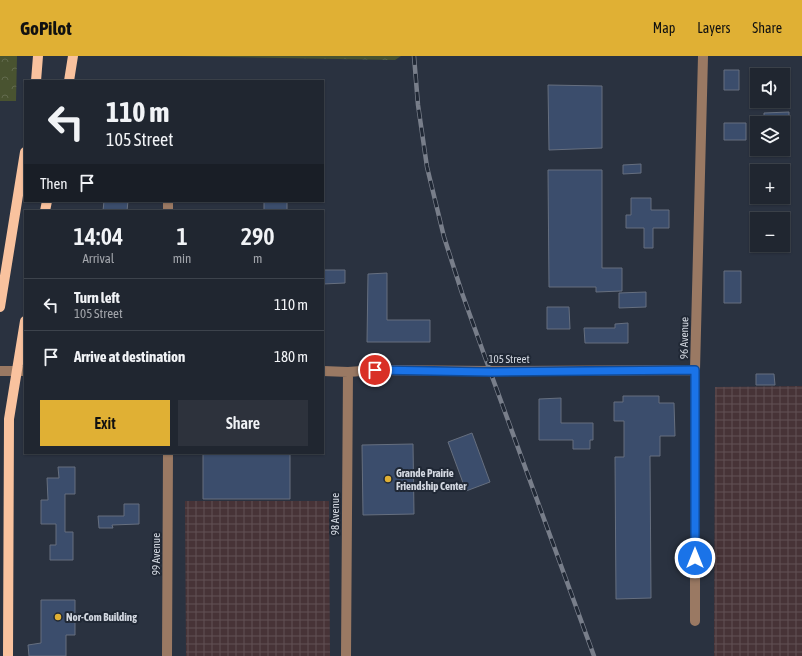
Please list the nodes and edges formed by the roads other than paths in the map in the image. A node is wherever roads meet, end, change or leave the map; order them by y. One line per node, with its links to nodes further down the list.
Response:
1 (38, 56): 4 (main road)
2 (73, 56): 5 (main road)
3 (703, 56): 9 (street, 96 Avenue)
4 (36, 80)
5 (69, 80)
6 (24, 158): 7 (main road)
7 (0, 307)
8 (24, 331): 11 (main road)
9 (695, 370): 13 (street, 105 Street); 15 (street, 96 Avenue)
10 (0, 371): 11 (street)
11 (20, 371): 16 (main road)
12 (324, 371): 13 (street, 105 Street)
13 (348, 372): 18 (street, 98 Avenue)
14 (168, 454): 17 (street, 99 Avenue)
15 (695, 621)
16 (8, 656)
17 (167, 656)
18 (346, 656)

